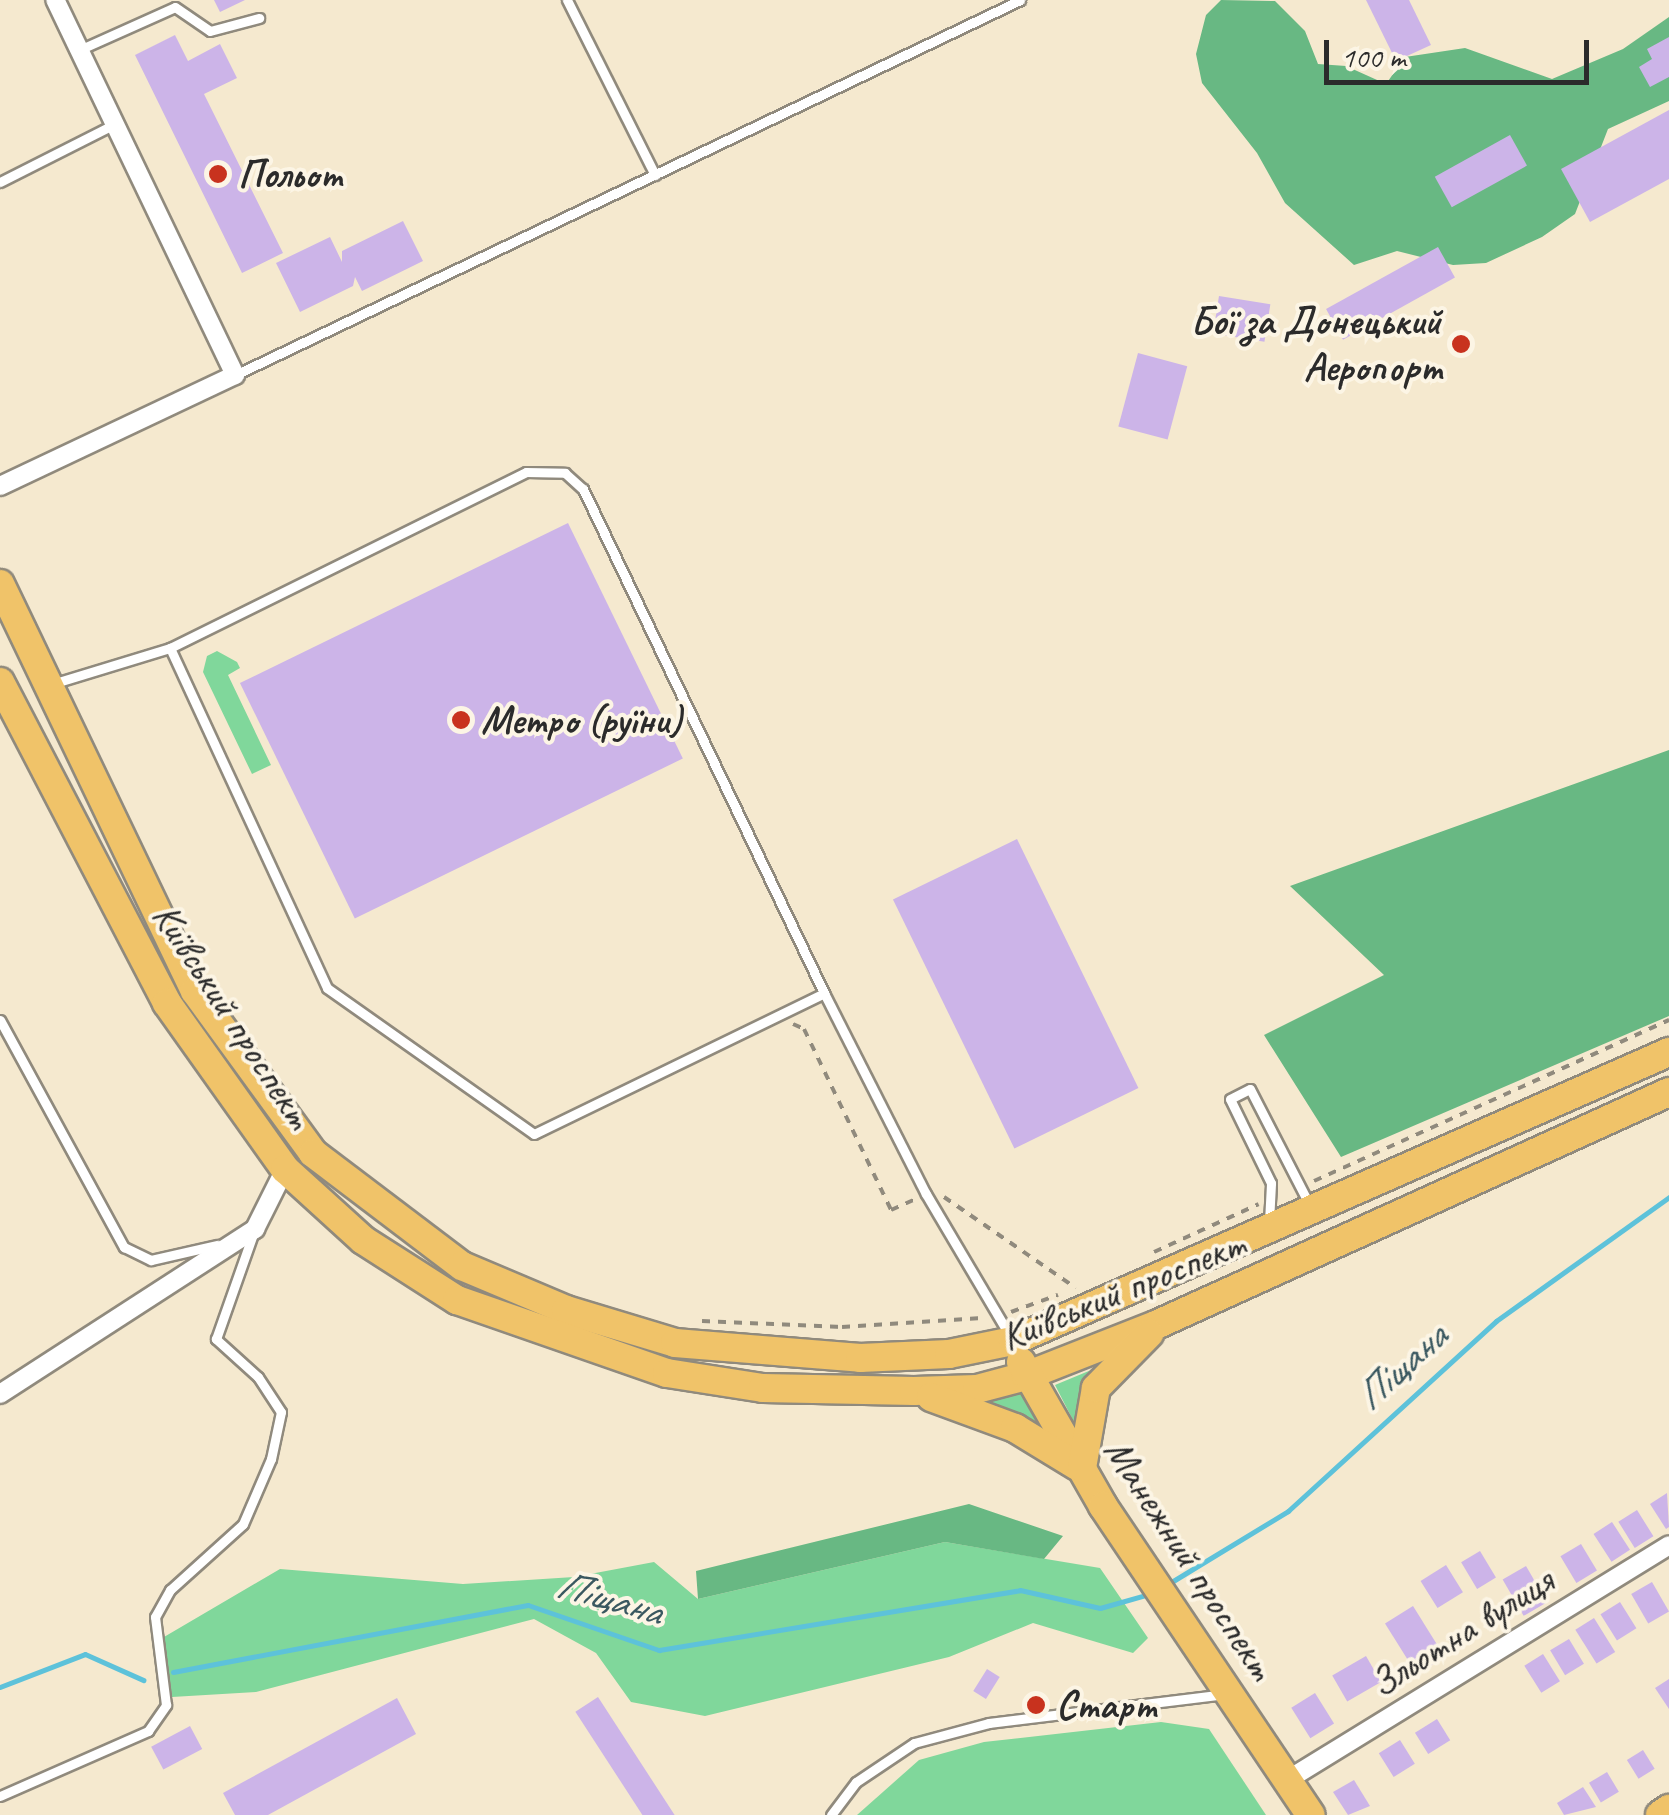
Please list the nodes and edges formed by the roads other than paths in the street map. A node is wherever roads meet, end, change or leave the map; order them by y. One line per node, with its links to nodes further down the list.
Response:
1 (55, 0): 5 (street)
2 (568, 0): 7 (lane)
3 (1020, 0): 7 (lane)
4 (259, 18): 5 (lane)
5 (79, 50): 6 (street)
6 (114, 124): 8 (lane); 9 (street)
7 (655, 175): 9 (lane)
8 (0, 182)
9 (234, 375): 10 (street)
10 (0, 486)
11 (0, 584): 13 (main road, Київський проспект)
12 (170, 648): 13 (lane); 15 (lane); 15 (lane)
13 (49, 685): 25 (main road, Київський проспект)
14 (2, 686): 19 (main road, Київський проспект)
15 (824, 993): 24 (lane)
16 (0, 1020): 21 (lane)
17 (1669, 1052): 20 (main road, Київський проспект)
18 (1669, 1092): 23 (main road, Київський проспект)
19 (285, 1169): 21 (street); 27 (main road, Київський проспект)
20 (1306, 1199): 22 (main road, Київський проспект); 22 (lane)
21 (255, 1229): 29 (street); 34 (lane)
22 (1268, 1232): 24 (main road, Київський проспект)
23 (1158, 1324): 26 (main road, Київський проспект); 30 (main road)
24 (1013, 1341): 25 (main road, Київський проспект); 26 (main road, Манежний проспект)
25 (764, 1350): 27 (main road)
26 (1026, 1376): 28 (main road, Київський проспект); 30 (main road, Манежний проспект)
27 (763, 1388): 28 (main road, Київський проспект)
28 (914, 1391): 30 (main road)
29 (0, 1394)
30 (1082, 1469): 32 (main road, Манежний проспект)
31 (1669, 1545): 33 (street, Зльотна вулиця)
32 (1228, 1693): 33 (main road, Манежний проспект); 36 (lane)
33 (1289, 1779): 37 (main road, Манежний проспект)
34 (0, 1796)
35 (1669, 1810): 38 (main road)
36 (830, 1815)
37 (1311, 1815)
38 (1660, 1815)

